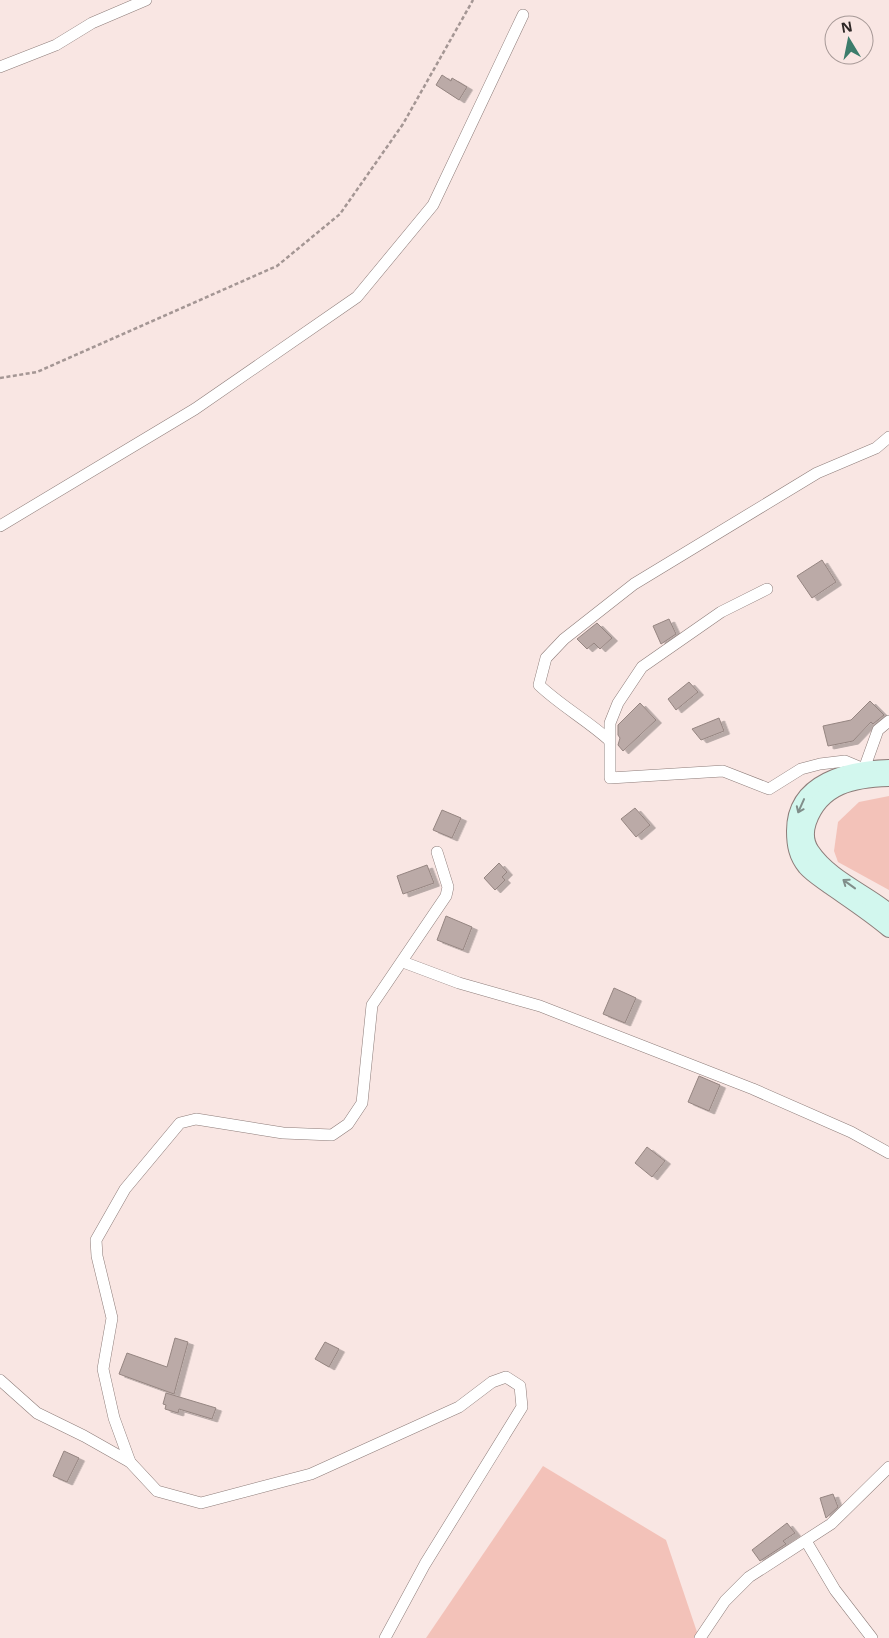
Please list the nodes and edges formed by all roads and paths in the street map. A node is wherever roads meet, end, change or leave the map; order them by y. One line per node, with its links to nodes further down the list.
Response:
1 (146, 0): 4 (street)
2 (473, 0): 5 (path)
3 (523, 16): 7 (street)
4 (0, 67)
5 (0, 378)
6 (889, 437): 10 (street)
7 (0, 526)
8 (767, 589): 10 (street)
9 (889, 721): 12 (street)
10 (610, 740): 12 (street)
11 (889, 768): 12 (main road)
12 (864, 769): 16 (main road, one-way to 16)
13 (889, 778): 15 (main road, one-way to 13)
14 (437, 852): 17 (street)
15 (889, 912)
16 (889, 929)
17 (403, 962): 18 (street); 20 (street)
18 (889, 1153)
19 (0, 1380): 20 (street)
20 (130, 1462): 23 (street)
21 (889, 1467): 22 (street)
22 (806, 1541): 24 (street); 25 (street)
23 (385, 1638)
24 (700, 1638)
25 (872, 1638)

